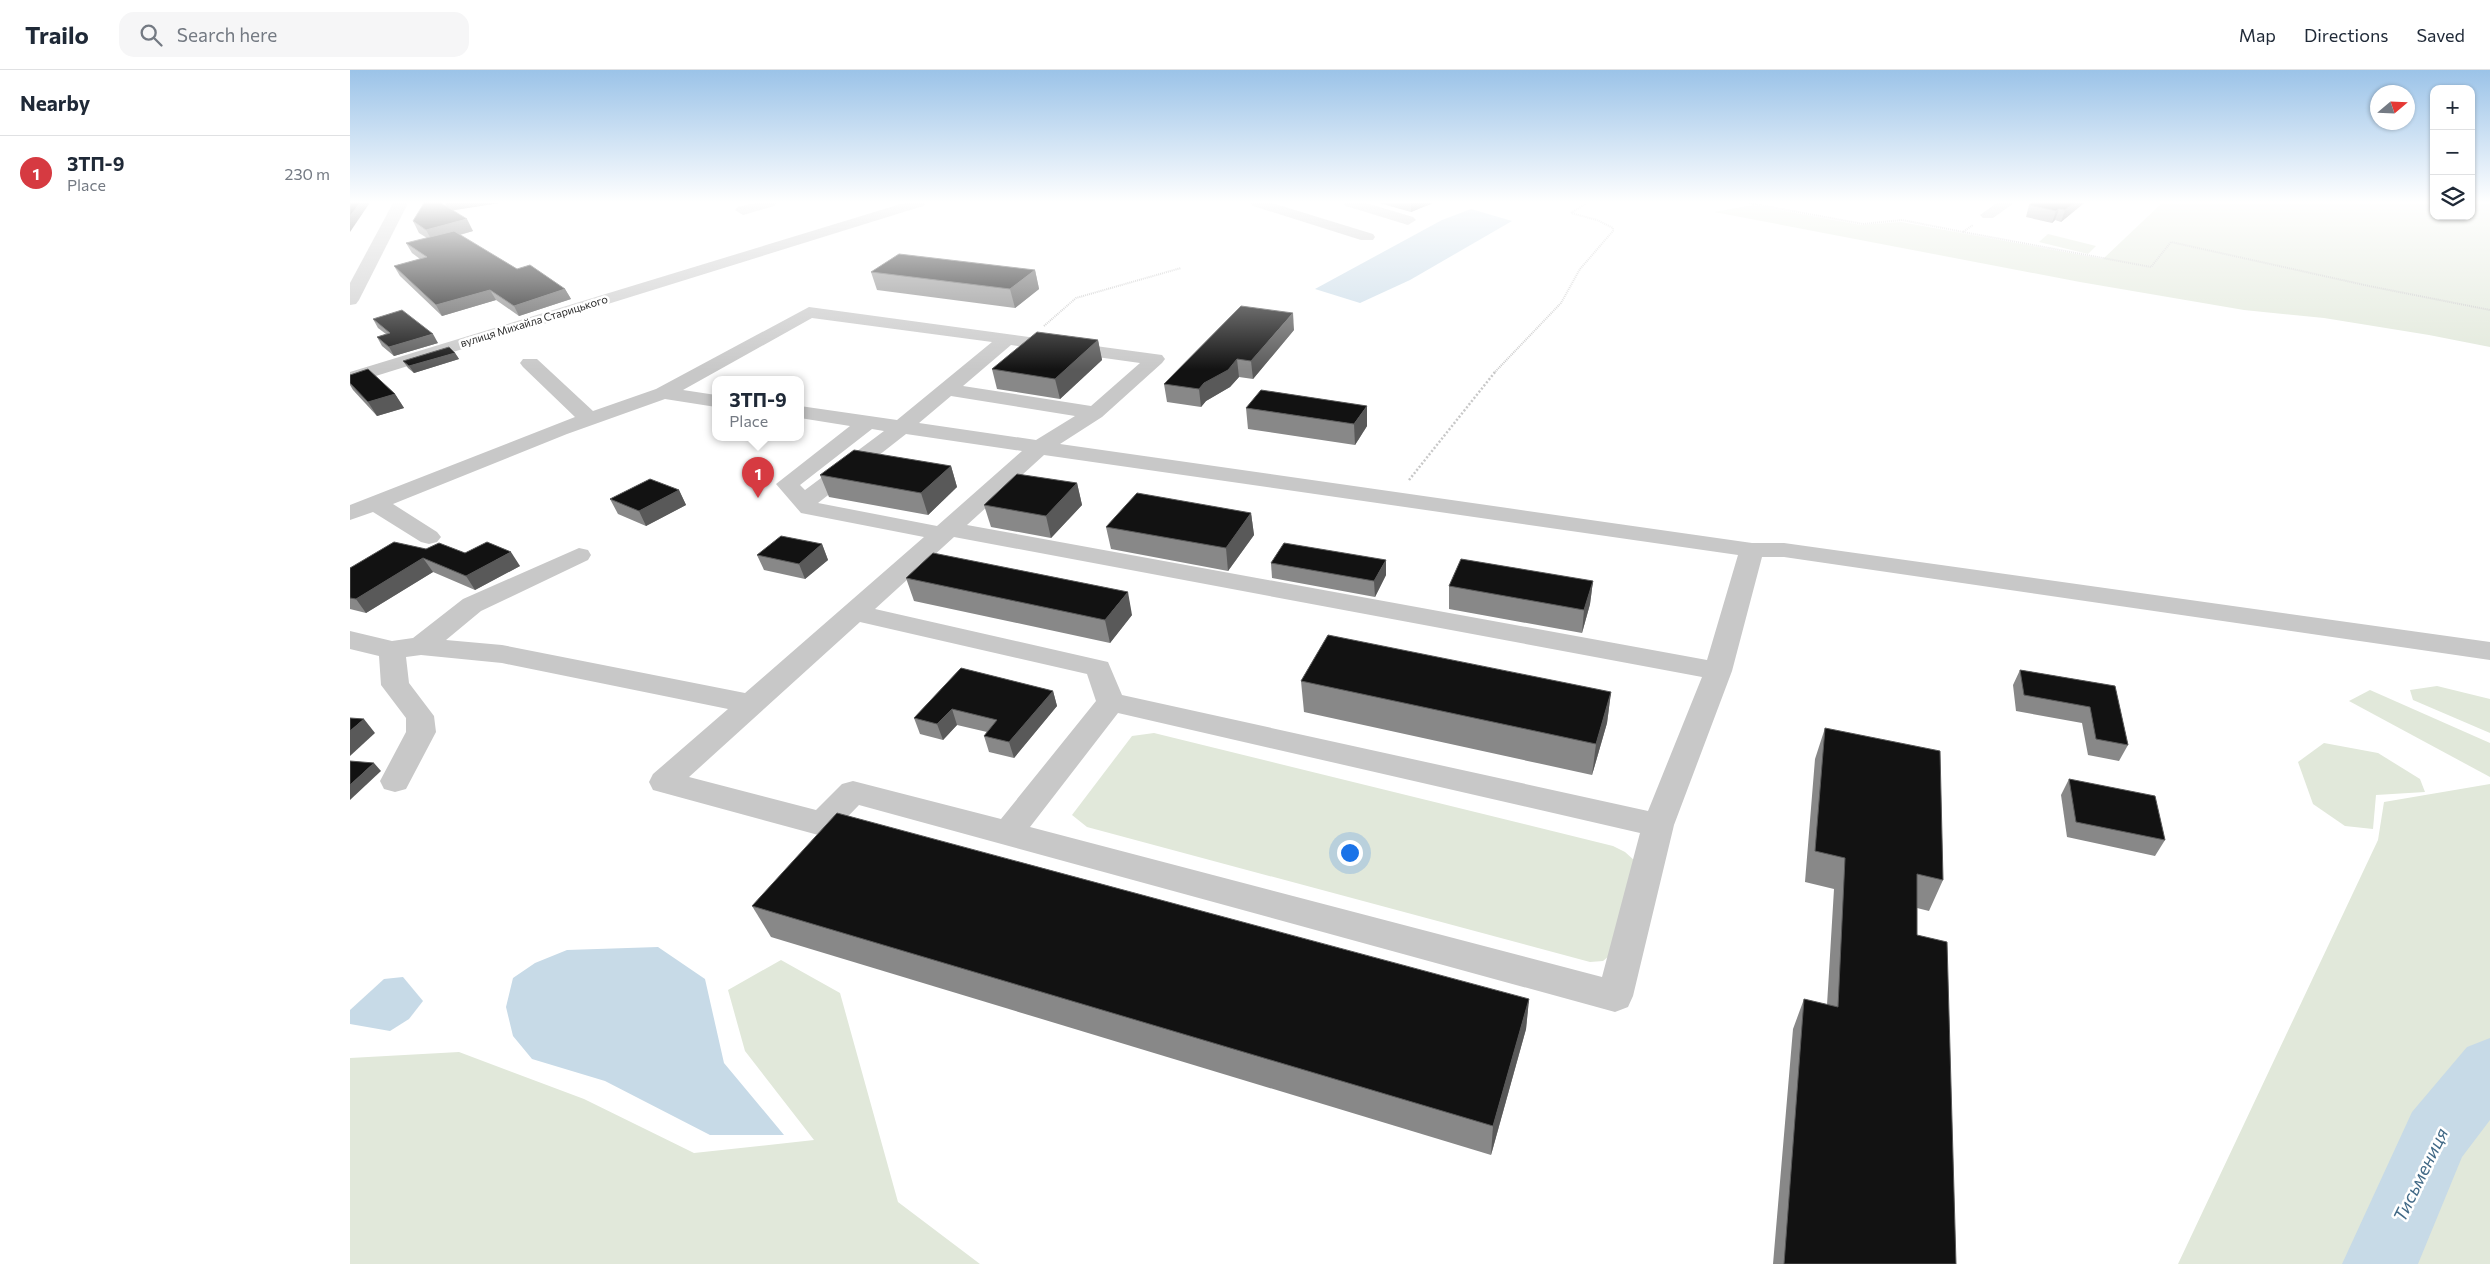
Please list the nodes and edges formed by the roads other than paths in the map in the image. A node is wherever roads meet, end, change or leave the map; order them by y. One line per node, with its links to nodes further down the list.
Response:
1 (369, 259): 3 (street)
2 (736, 259): 6 (street, вулиця Михайла Старицького)
3 (356, 282): 5 (street)
4 (564, 294): 6 (street)
5 (350, 300)
6 (584, 306): 9 (street, вулиця Михайла Старицького)
7 (1015, 341): 10 (street); 11 (street); 14 (street)
8 (530, 363): 15 (street)
9 (350, 378)
10 (948, 390): 14 (street); 17 (street)
11 (663, 393): 12 (street); 15 (street)
12 (712, 399)
13 (804, 413): 16 (street)
14 (1095, 413): 18 (street)
15 (590, 420): 20 (street)
16 (868, 422): 17 (street); 19 (street)
17 (903, 426): 18 (street); 19 (street)
18 (1040, 447): 22 (street); 24 (street)
19 (804, 502): 22 (street)
20 (375, 503): 21 (street); 23 (street)
21 (350, 513)
22 (946, 532): 26 (street); 31 (street)
23 (429, 537)
24 (1752, 550): 30 (street); 31 (street)
25 (579, 555): 28 (street)
26 (854, 612): 32 (street); 33 (street)
27 (350, 640): 29 (street)
28 (421, 646): 29 (street); 33 (street)
29 (392, 650): 34 (street)
30 (2490, 651)
31 (1718, 671): 35 (street)
32 (1111, 702): 35 (street); 36 (street)
33 (750, 704): 36 (street)
34 (395, 782)
35 (1658, 825): 36 (street)
36 (1008, 833)

